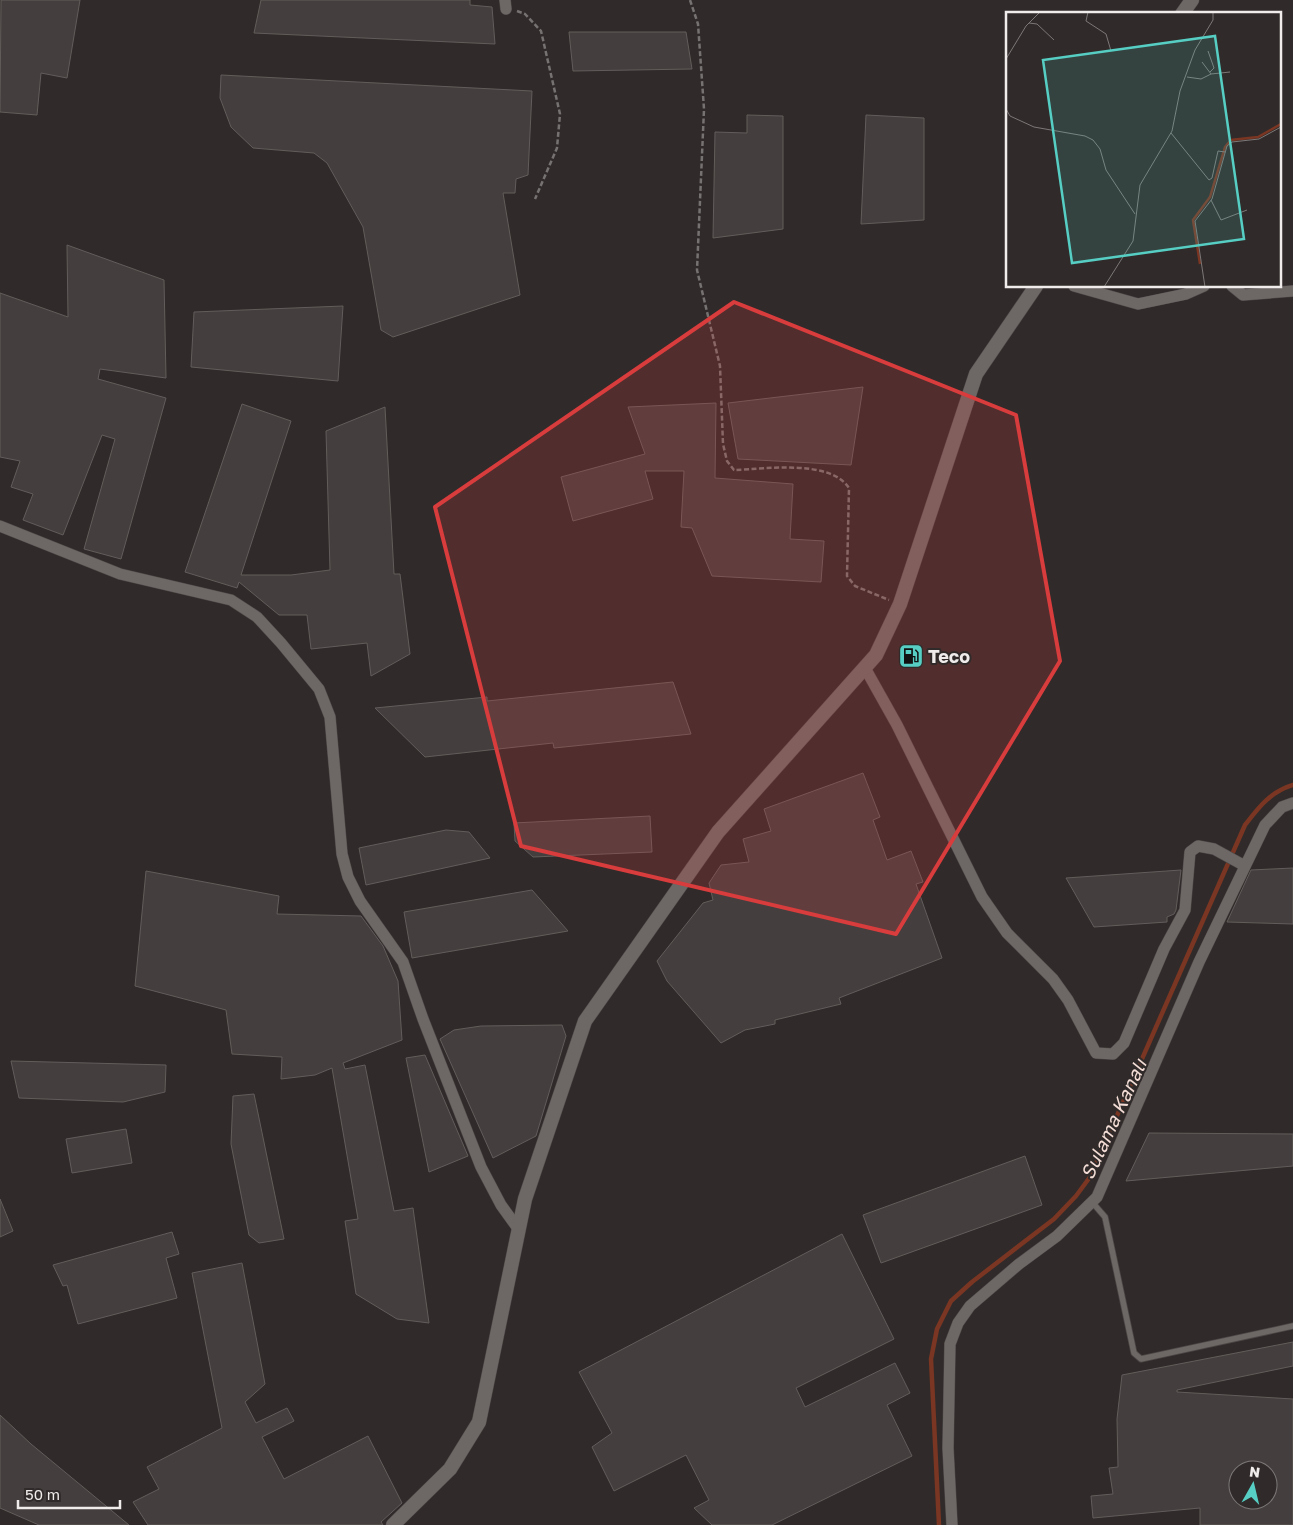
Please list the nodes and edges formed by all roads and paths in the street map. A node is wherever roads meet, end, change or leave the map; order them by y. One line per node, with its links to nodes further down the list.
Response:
1 (690, 0): 12 (path)
2 (1192, 0): 4 (street)
3 (505, 4): 5 (path)
4 (1183, 12)
5 (535, 200)
6 (1035, 288): 12 (street)
7 (1081, 288): 8 (street)
8 (1200, 288)
9 (1234, 288): 10 (street)
10 (1293, 291)
11 (0, 526): 17 (street)
12 (900, 604): 13 (street)
13 (865, 668): 15 (street); 17 (street)
14 (1293, 803): 15 (street)
15 (1235, 860): 16 (street)
16 (1092, 1202): 18 (lane); 20 (street)
17 (519, 1230): 19 (street)
18 (1293, 1326)
19 (393, 1525)
20 (952, 1525)

